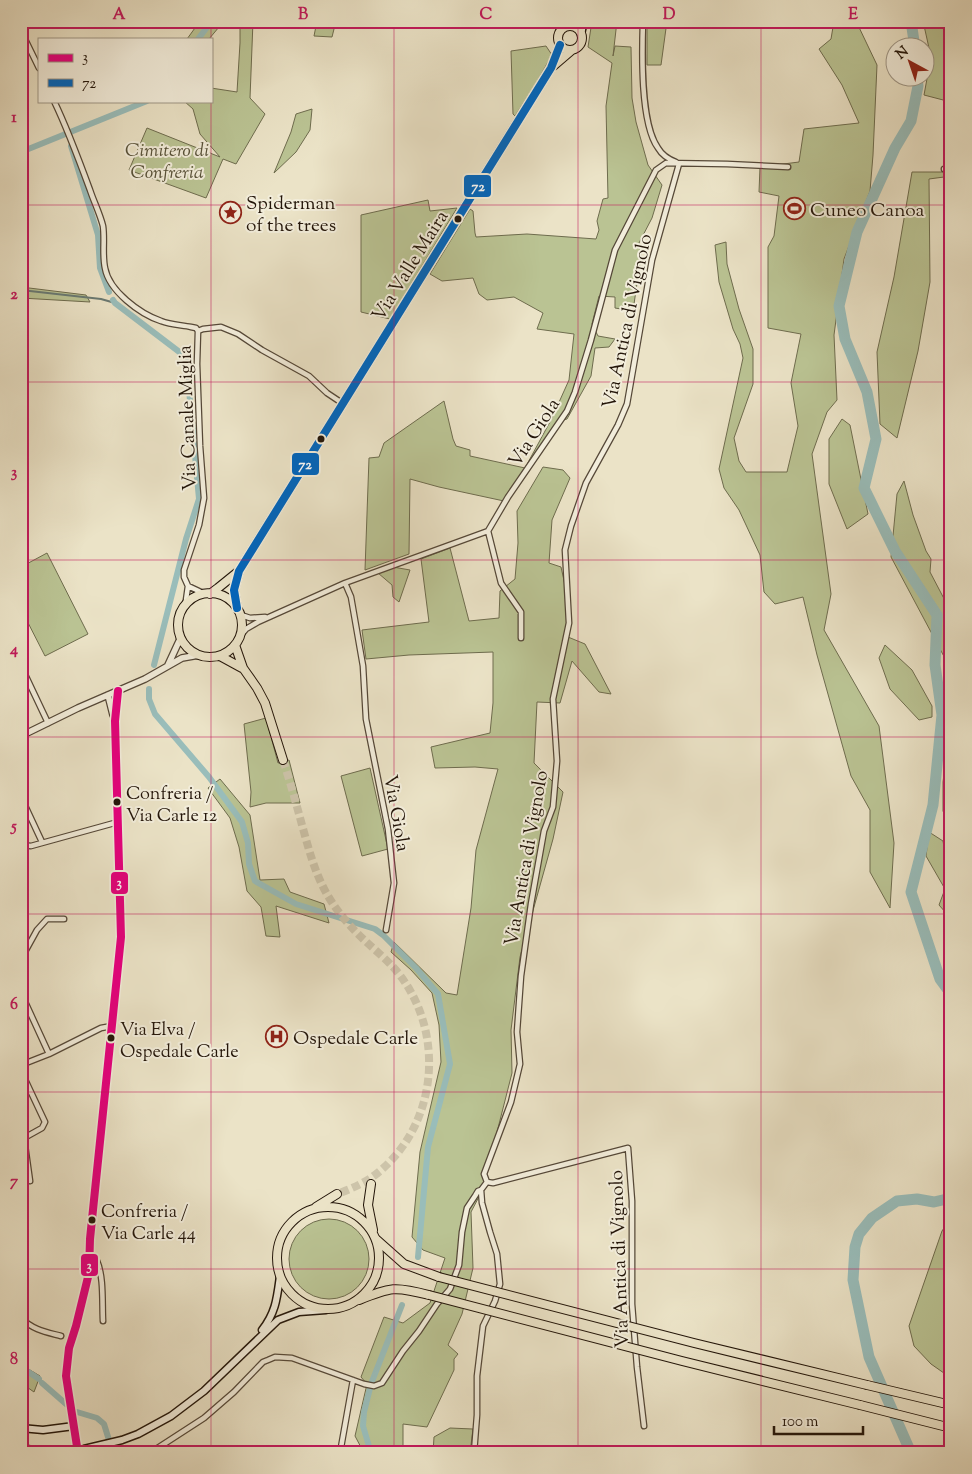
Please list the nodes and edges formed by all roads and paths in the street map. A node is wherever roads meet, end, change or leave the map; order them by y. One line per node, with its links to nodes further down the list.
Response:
1 (28, 21): 4 (street)
2 (643, 21): 12 (street)
3 (584, 22): 5 (main road)
4 (21, 26)
5 (573, 26): 7 (main road); 8 (main road)
6 (21, 31): 9 (street)
7 (560, 45): 8 (main road); 10 (main road, Via Valle Maira)
8 (572, 50): 10 (main road, Via Valle Maira)
9 (38, 66)
10 (551, 68): 17 (main road, Via Valle Maira)
11 (54, 102): 16 (street, Via Canale Miglia)
12 (679, 164): 13 (street, Via Giola); 18 (street, Via Giola); 54 (street, Via Antica di Vignolo)
13 (788, 167)
14 (944, 169): 15 (street)
15 (951, 169)
16 (198, 331): 17 (street); 21 (street, Via Canale Miglia)
17 (342, 403): 19 (main road, Via Valle Maira)
18 (488, 531): 20 (street); 28 (street)
19 (239, 571): 22 (main road, Via Valle Maira); 24 (main road, Via Valle Maira)
20 (345, 583): 25 (street); 46 (street, Via Giola)
21 (188, 586): 22 (street); 23 (street, Via Canale Miglia)
22 (207, 594): 23 (main road); 24 (main road)
23 (185, 607): 27 (main road)
24 (239, 612): 25 (street); 26 (main road)
25 (269, 617): 26 (street)
26 (241, 635): 29 (main road)
27 (181, 637): 30 (main road); 32 (street)
28 (521, 638)
29 (235, 645): 31 (main road); 34 (main road)
30 (199, 655): 31 (main road); 32 (street)
31 (220, 656): 34 (main road)
32 (168, 665): 35 (street)
33 (21, 666): 38 (street)
34 (243, 668): 40 (main road)
35 (118, 691): 36 (street); 37 (street)
36 (108, 695): 37 (street); 38 (street)
37 (115, 720): 42 (street)
38 (48, 723): 39 (street)
39 (21, 736)
40 (283, 760)
41 (21, 797): 43 (street)
42 (118, 822): 43 (street); 49 (street)
43 (42, 842): 44 (street)
44 (21, 846)
45 (64, 919): 47 (street)
46 (386, 930)
47 (21, 959)
48 (21, 993): 50 (street)
49 (112, 1026): 50 (street); 60 (street)
50 (49, 1054): 51 (street)
51 (21, 1065)
52 (21, 1071): 53 (street)
53 (30, 1181)
54 (487, 1182): 56 (street); 71 (street, Via Antica di Vignolo)
55 (371, 1184): 59 (main road)
56 (481, 1190): 68 (street); 79 (street)
57 (337, 1194): 58 (main road)
58 (310, 1210): 59 (main road); 61 (main road)
59 (375, 1236): 62 (main road); 69 (main road, bridge)
60 (90, 1259): 65 (street); 70 (street)
61 (280, 1276): 63 (main road); 67 (main road)
62 (359, 1300): 63 (main road); 72 (main road, bridge)
63 (326, 1310): 67 (main road)
64 (21, 1318): 66 (street)
65 (103, 1321)
66 (61, 1336)
67 (252, 1344): 75 (main road)
68 (354, 1380): 77 (street); 78 (street)
69 (949, 1405)
70 (74, 1426): 73 (main road); 76 (main road, bridge)
71 (644, 1426)
72 (951, 1426)
73 (21, 1428)
74 (21, 1448): 75 (main road)
75 (50, 1453)
76 (78, 1453)
77 (150, 1453)
78 (340, 1453)
79 (474, 1453)

